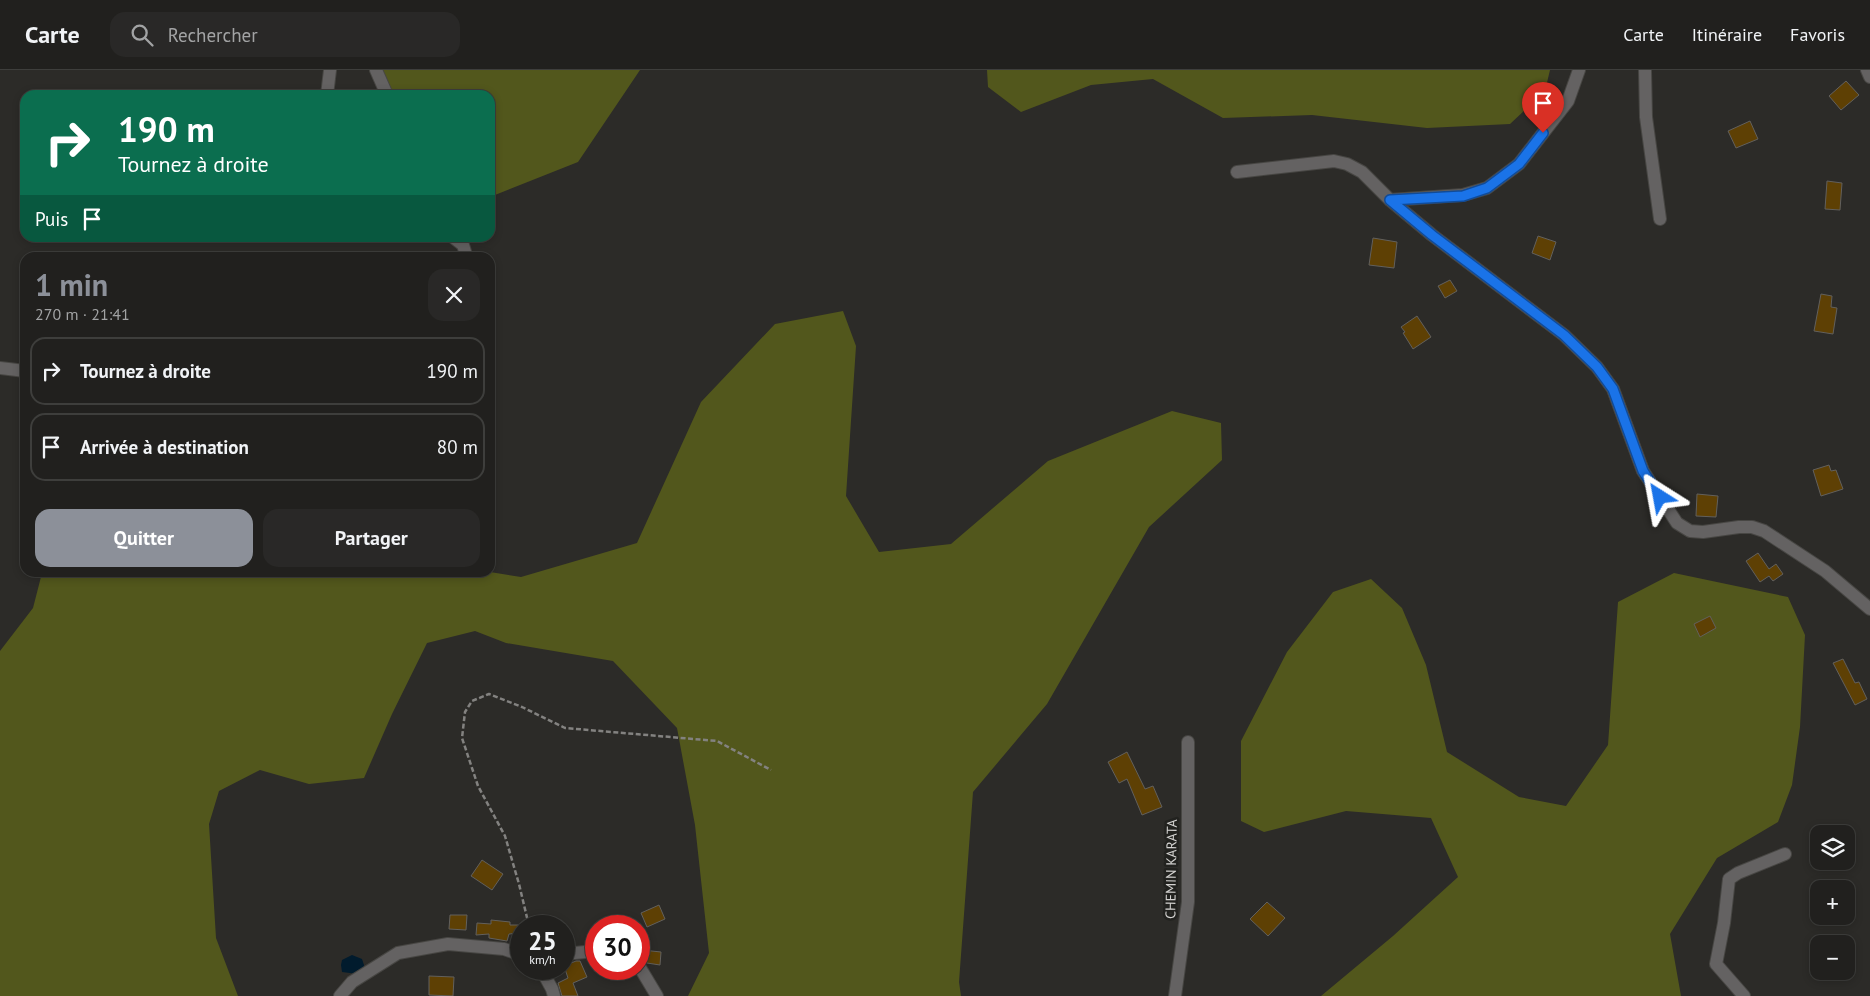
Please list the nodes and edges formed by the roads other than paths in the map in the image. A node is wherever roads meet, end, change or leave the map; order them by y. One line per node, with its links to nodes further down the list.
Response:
1 (330, 70): 7 (street)
2 (376, 70): 8 (street)
3 (1580, 70): 10 (street)
4 (1645, 70): 11 (street)
5 (1867, 70): 6 (street)
6 (1870, 77)
7 (328, 90)
8 (385, 90)
9 (1237, 172): 10 (street)
10 (1390, 200): 14 (street)
11 (1660, 220)
12 (0, 368): 13 (street)
13 (20, 371)
14 (1870, 609)
15 (1188, 742): 23 (street, CHEMIN KARATA)
16 (1785, 854): 24 (street)
17 (510, 951): 20 (street)
18 (547, 980): 21 (street)
19 (647, 980): 22 (street)
20 (340, 996)
21 (554, 996)
22 (657, 996)
23 (1175, 996)
24 (1744, 996)

